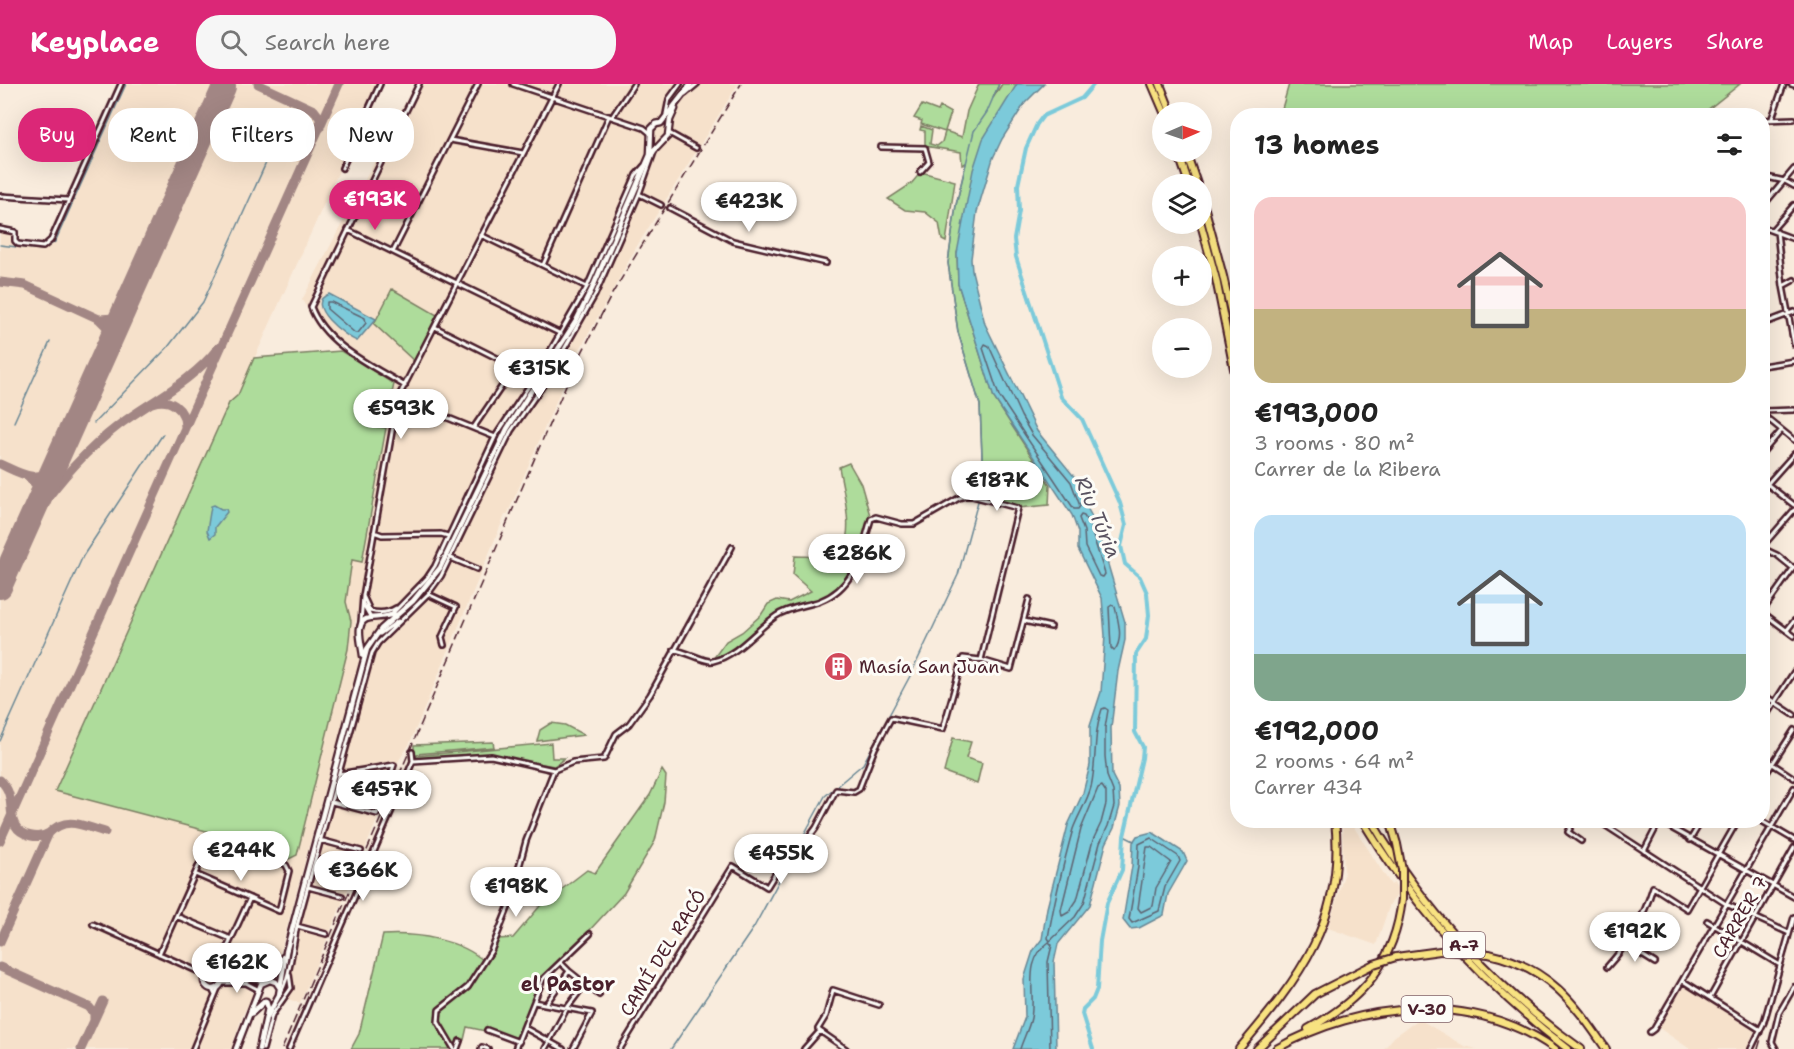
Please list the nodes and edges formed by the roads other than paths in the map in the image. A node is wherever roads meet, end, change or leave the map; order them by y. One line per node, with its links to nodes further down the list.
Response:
1 (121, 84): 45 (street)
2 (380, 84): 36 (street)
3 (419, 84): 50 (street)
4 (478, 84): 28 (street)
5 (513, 84): 15 (street)
6 (559, 84): 15 (street)
7 (634, 84): 19 (street)
8 (680, 84): 20 (street)
9 (691, 84): 14 (main road)
10 (697, 84): 14 (street)
11 (1152, 84): 16 (highway)
12 (1160, 84): 17 (highway)
13 (1784, 84): 21 (street)
14 (684, 95): 18 (main road)
15 (552, 97): 19 (street); 33 (street)
16 (1160, 102)
17 (1167, 102)
18 (677, 104): 20 (main road); 26 (main road)
19 (610, 116): 25 (street); 59 (street)
20 (665, 118): 23 (main road)
21 (1772, 118): 22 (street)
22 (1794, 119)
23 (661, 123): 24 (main road); 26 (main road)
24 (652, 127): 25 (street); 27 (main road)
25 (644, 128): 27 (street)
26 (668, 134): 29 (main road); 32 (street)
27 (651, 136): 29 (main road); 34 (main road)
28 (450, 140): 33 (street); 57 (street)
29 (661, 142): 31 (main road)
30 (881, 147): 38 (street)
31 (656, 148): 34 (main road); 42 (street)
32 (696, 148)
33 (523, 153): 55 (street)
34 (650, 154): 35 (main road)
35 (645, 165): 63 (street); 104 (main road)
36 (342, 168)
37 (1794, 169): 40 (street)
38 (920, 172)
39 (1770, 178): 40 (street)
40 (1785, 181): 41 (street); 44 (street)
41 (1794, 186)
42 (639, 194): 46 (street); 95 (street)
43 (0, 196): 45 (street)
44 (1770, 198)
45 (69, 200): 49 (street)
46 (661, 205)
47 (1794, 205): 51 (street)
48 (670, 207): 58 (street)
49 (0, 230)
50 (348, 230): 57 (street); 76 (street)
51 (1772, 230): 52 (street)
52 (1777, 232): 56 (street); 62 (street)
53 (1204, 234): 71 (highway)
54 (1212, 234): 64 (highway)
55 (482, 235): 59 (street); 61 (street)
56 (1794, 239)
57 (393, 252): 61 (street)
58 (826, 263)
59 (543, 265): 63 (street)
60 (1794, 280): 62 (street)
61 (457, 283): 68 (street); 69 (street)
62 (1783, 286): 66 (street)
63 (587, 287): 69 (street)
64 (1230, 307)
65 (1794, 312): 66 (street)
66 (1788, 313): 67 (street); 70 (street)
67 (1770, 321)
68 (435, 327): 74 (street); 76 (street)
69 (561, 334): 75 (street)
70 (1794, 344)
71 (1230, 349)
72 (1794, 361): 73 (street)
73 (1770, 365)
74 (515, 367): 75 (street); 81 (street)
75 (536, 377): 83 (street)
76 (405, 386): 77 (street)
77 (398, 398): 81 (street); 90 (street)
78 (1794, 410): 79 (street)
79 (1770, 412)
80 (1770, 420): 82 (street)
81 (473, 428): 83 (street)
82 (1781, 431): 84 (street); 85 (street)
83 (495, 436): 91 (street)
84 (1794, 440)
85 (1770, 444)
86 (1794, 454): 87 (street)
87 (1770, 481)
88 (1770, 487): 89 (street)
89 (1794, 508): 92 (street)
90 (374, 532): 91 (street); 99 (street)
91 (448, 536): 103 (street)
92 (1770, 538)
93 (732, 547): 120 (street)
94 (1770, 552): 96 (street)
95 (451, 558): 97 (street); 98 (street)
96 (1794, 568): 101 (street)
97 (477, 569)
98 (428, 594): 108 (street); 118 (street)
99 (363, 596): 102 (street); 103 (street)
100 (1029, 599): 109 (street)
101 (1770, 601)
102 (362, 603): 106 (street); 111 (street)
103 (403, 604): 105 (street)
104 (400, 612): 105 (main road); 114 (main road)
105 (388, 616): 106 (main road)
106 (372, 618): 111 (main road); 114 (main road)
107 (1770, 618): 113 (street)
108 (401, 620): 114 (street); 124 (street)
109 (1024, 621): 112 (street); 121 (street)
110 (1794, 621): 113 (street)
111 (362, 622): 115 (main road)
112 (1051, 627)
113 (1787, 630): 116 (street)
114 (380, 631): 117 (main road)
115 (362, 635): 117 (main road); 122 (main road)
116 (1794, 636)
117 (373, 639): 119 (main road)
118 (444, 645)
119 (367, 649): 122 (main road); 124 (street)
120 (674, 650): 121 (street); 135 (street)
121 (981, 660): 230 (street, CAMÍ DEL RACÓ)
122 (363, 663): 181 (main road)
123 (1794, 672): 126 (street)
124 (366, 674): 136 (street)
125 (1770, 699): 126 (street)
126 (1775, 702): 127 (street); 128 (street)
127 (1770, 710)
128 (1794, 715)
129 (1794, 730): 133 (street)
130 (412, 752): 131 (street)
131 (413, 761): 135 (street); 223 (street)
132 (1770, 762): 133 (street)
133 (1773, 764): 134 (street); 137 (street)
134 (1770, 768)
135 (554, 770): 224 (street)
136 (339, 774): 139 (street); 139 (street)
137 (1794, 778)
138 (1794, 788): 140 (street)
139 (331, 802): 151 (street)
140 (1772, 827): 153 (street); 159 (street)
141 (1335, 828): 233 (highway)
142 (1367, 828): 237 (highway, A-7)
143 (1376, 828): 238 (highway, A-7)
144 (1392, 828): 215 (highway, bridge)
145 (1570, 828): 154 (street)
146 (1609, 828): 157 (street)
147 (1656, 828): 157 (street)
148 (1670, 828): 152 (street)
149 (1697, 828): 152 (street)
150 (1733, 828): 158 (street)
151 (320, 840): 156 (street); 163 (street)
152 (1690, 840): 158 (street)
153 (1794, 840)
154 (1581, 841)
155 (1794, 848): 162 (street, CARRER 7)
156 (361, 851)
157 (1644, 851): 161 (street)
158 (1717, 856): 159 (street); 161 (street)
159 (1746, 871): 162 (street); 167 (street)
160 (195, 873): 166 (street); 166 (street); 168 (street)
161 (1699, 886): 167 (street); 180 (street)
162 (1773, 886): 165 (street); 170 (street, CARRER 7)
163 (308, 887): 164 (street); 173 (street)
164 (342, 896)
165 (1794, 897)
166 (250, 898): 178 (street)
167 (1726, 904): 170 (street); 174 (street)
168 (176, 916): 178 (street); 182 (street)
169 (1794, 917): 175 (street)
170 (1755, 918): 175 (street); 179 (street, CARRER 7)
171 (1707, 921): 174 (street)
172 (93, 924): 182 (street)
173 (297, 926): 176 (street); 187 (street)
174 (1715, 926): 179 (street); 192 (street)
175 (1789, 933): 185 (street)
176 (326, 934)
177 (590, 934): 183 (street)
178 (231, 939): 189 (street)
179 (1741, 942): 185 (street); 202 (street, CARRER 7)
180 (1626, 945): 184 (street); 186 (street)
181 (286, 952): 191 (main road); 196 (main road)
182 (159, 954): 190 (street)
183 (560, 962): 188 (street); 204 (street)
184 (1654, 963)
185 (1780, 964): 211 (street)
186 (1607, 967)
187 (288, 969): 201 (street); 222 (street)
188 (569, 970): 194 (street); 205 (street)
189 (216, 972): 190 (main road); 193 (main road)
190 (206, 975): 197 (main road)
191 (268, 980): 193 (street); 196 (main road); 198 (main road)
192 (1683, 981): 202 (street); 214 (street)
193 (221, 983): 197 (main road); 198 (street); 200 (street)
194 (585, 984): 199 (street); 207 (street)
195 (1794, 987): 241 (street)
196 (280, 988): 201 (main road)
197 (212, 989): 200 (street)
198 (259, 992): 203 (main road); 209 (main road)
199 (599, 995)
200 (216, 997): 220 (street)
201 (277, 998): 203 (main road); 208 (main road)
202 (1710, 998): 211 (street)
203 (266, 1001): 208 (main road); 209 (main road)
204 (534, 1002): 205 (street); 210 (street)
205 (546, 1004): 207 (street)
206 (879, 1005): 213 (street)
207 (567, 1008): 217 (street); 229 (street)
208 (267, 1017): 222 (main road)
209 (246, 1020): 221 (main road)
210 (524, 1028): 217 (street); 218 (street)
211 (1759, 1029): 240 (street)
212 (487, 1030): 218 (street)
213 (820, 1031): 231 (street); 232 (street)
214 (1650, 1032)
215 (1296, 1038): 235 (highway, V-30); 236 (highway, V-30)
216 (460, 1041): 224 (street)
217 (549, 1041): 227 (street); 228 (street)
218 (519, 1042): 226 (street)
219 (481, 1048): 225 (street)
220 (193, 1049)
221 (236, 1049)
222 (261, 1049)
223 (289, 1049)
224 (456, 1049)
225 (488, 1049)
226 (515, 1049)
227 (545, 1049)
228 (562, 1049)
229 (573, 1049)
230 (620, 1049)
231 (804, 1049)
232 (846, 1049)
233 (1239, 1049)
234 (1257, 1049): 239 (highway, bridge)
235 (1276, 1049)
236 (1556, 1049)
237 (1568, 1049)
238 (1581, 1049)
239 (1606, 1049)
240 (1751, 1049)
241 (1776, 1049)

